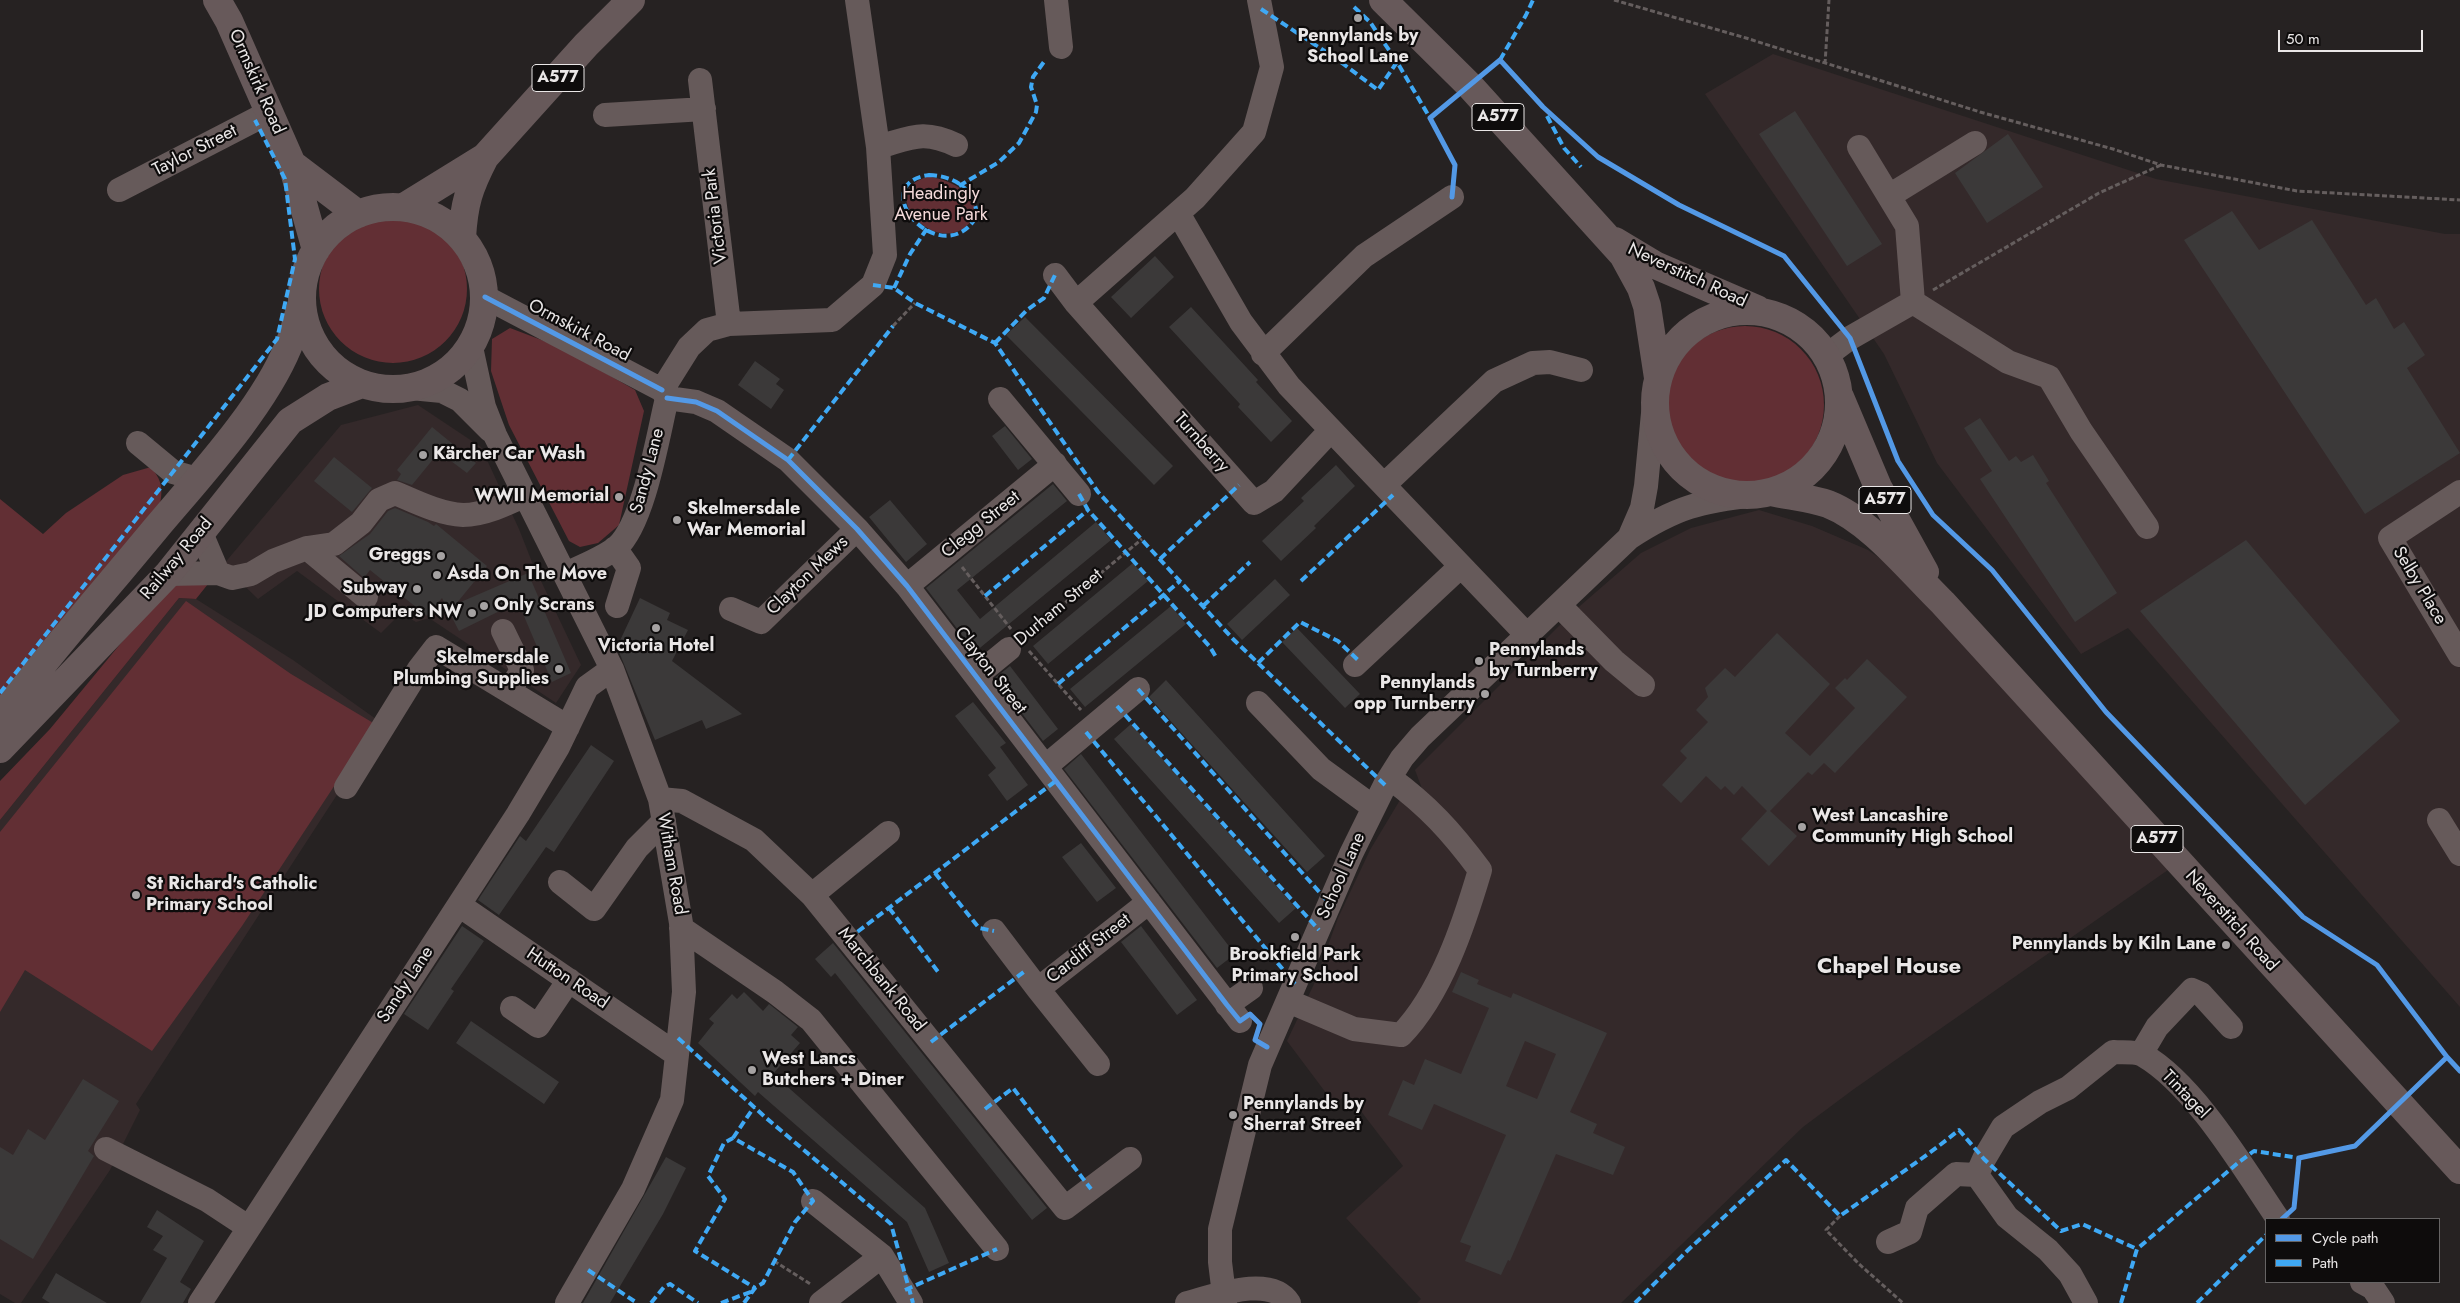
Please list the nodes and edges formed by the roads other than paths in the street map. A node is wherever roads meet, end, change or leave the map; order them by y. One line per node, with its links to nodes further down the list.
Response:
1 (217, 0): 10 (main road, Ormskirk Road)
2 (631, 0): 16 (main road, A577)
3 (857, 0): 13 (street, Sandy Lane)
4 (1056, 0): 7 (street)
5 (1259, 0): 22 (street)
6 (1383, 0): 25 (main road, Neverstitch Road / A577)
7 (1059, 50)
8 (700, 80): 9 (street, Victoria Park)
9 (704, 108): 11 (street); 33 (street, Victoria Park)
10 (270, 112): 17 (main road, Ormskirk Road); 18 (street, Taylor Street)
11 (605, 115)
12 (1975, 143): 20 (street)
13 (878, 147): 14 (street); 33 (street, Sandy Lane)
14 (958, 147)
15 (1858, 147): 20 (street)
16 (485, 157): 21 (main road, A577); 24 (main road, A577)
17 (292, 164): 23 (main road, Ormskirk Road); 26 (main road, Ormskirk Road)
18 (119, 190)
19 (1452, 196): 35 (street)
20 (1889, 196): 30 (street)
21 (404, 207): 23 (main road, A577); 24 (main road, A577)
22 (1178, 213): 31 (street); 35 (street)
23 (358, 214): 26 (main road, A577)
24 (462, 238): 28 (main road, A577)
25 (1610, 238): 32 (main road, Neverstitch Road / A577); 40 (main road, Neverstitch Road / A577)
26 (316, 250): 29 (main road, A577)
27 (1055, 275): 31 (street, Turnberry)
28 (484, 297): 34 (main road, A577); 42 (street, Ormskirk Road)
29 (302, 302): 38 (main road, A577); 49 (main road, Railway Road)
30 (1913, 302): 36 (street); 55 (street)
31 (1076, 303): 44 (street, Turnberry)
32 (1766, 313): 36 (main road, A577); 40 (main road, A577)
33 (729, 324): 42 (street, Sandy Lane)
34 (471, 347): 39 (main road, A577); 45 (street, Witham Road)
35 (1263, 354): 44 (street)
36 (1826, 356): 41 (main road, A577)
37 (1581, 370): 50 (street)
38 (362, 384): 39 (main road, A577); 48 (main road, Railway Road)
39 (411, 388): 45 (street, Witham Road)
40 (1656, 391): 53 (main road, A577); 58 (street, School Lane)
41 (1838, 392): 53 (main road, A577); 67 (main road, Neverstitch Road / A577)
42 (664, 394): 56 (street, Clayton Street); 60 (street, Sandy Lane)
43 (1000, 399): 47 (street)
44 (1331, 430): 50 (street)
45 (495, 435): 54 (street, Witham Road)
46 (138, 443): 49 (street)
47 (1055, 464): 52 (street); 65 (street, Clegg Street)
48 (248, 474): 49 (main road); 57 (main road, Railway Road)
49 (197, 479): 82 (main road, Railway Road)
50 (1384, 485): 61 (street)
51 (2460, 492): 74 (street, Selby Place)
52 (1079, 494)
53 (1763, 494): 58 (street, School Lane); 67 (main road, Neverstitch Road / A577)
54 (526, 495): 59 (street); 64 (street, Witham Road)
55 (2147, 527)
56 (857, 529): 65 (street, Clayton Street); 70 (street, Clayton Mews)
57 (201, 532): 62 (street); 63 (main road, Railway Road)
58 (1629, 538): 69 (street, School Lane)
59 (307, 548): 62 (street); 66 (street)
60 (615, 548): 64 (street, Sandy Lane); 68 (street)
61 (1461, 566): 72 (street); 75 (street)
62 (218, 573): 63 (street)
63 (168, 574): 84 (main road, Railway Road)
64 (566, 574): 76 (street, Witham Road)
65 (906, 586): 77 (street, Clayton Street)
66 (366, 598)
67 (1943, 603): 110 (main road, Neverstitch Road / A577)
68 (616, 606)
69 (1560, 606): 72 (street, School Lane); 78 (street)
70 (731, 609)
71 (503, 631): 80 (street)
72 (1527, 635): 86 (street, School Lane)
73 (1009, 649): 77 (street, Durham Street)
74 (2460, 654)
75 (1355, 665)
76 (612, 669): 83 (street, Sandy Lane); 89 (street, Witham Road)
77 (976, 676): 85 (street, Clayton Street)
78 (1643, 685)
79 (1138, 689): 85 (street)
80 (509, 691): 83 (street); 87 (street)
81 (1258, 703): 88 (street)
82 (0, 718)
83 (568, 727): 96 (street, Sandy Lane)
84 (0, 749)
85 (1046, 766): 95 (street, Clayton Street)
86 (1390, 778): 88 (street, School Lane); 102 (street)
87 (346, 787)
88 (1374, 808): 102 (street, School Lane)
89 (662, 810): 93 (street); 94 (street, Marchbank Road); 97 (street, Witham Road)
90 (2439, 820): 92 (street)
91 (888, 833): 94 (street)
92 (2460, 854)
93 (560, 882)
94 (812, 894): 109 (street, Marchbank Road)
95 (1149, 902): 100 (street, Clayton Street); 101 (street, Cardiff Street)
96 (458, 905): 99 (street, Hutton Road); 114 (street, Sandy Lane)
97 (682, 928): 105 (street, Witham Road); 116 (street)
98 (994, 931): 101 (street, Cardiff Street)
99 (568, 980): 103 (street); 105 (street, Hutton Road)
100 (1251, 988)
101 (1038, 989): 107 (street)
102 (1288, 1001): 119 (street, School Lane)
103 (512, 1008)
104 (2231, 1027): 106 (street)
105 (676, 1054): 122 (street, Witham Road)
106 (2141, 1054): 111 (street); 113 (street, Tintagel)
107 (1098, 1064)
108 (106, 1149): 114 (street)
109 (1130, 1159)
110 (2460, 1170)
111 (1977, 1175): 115 (street); 126 (street)
112 (813, 1201): 117 (street)
113 (2277, 1218)
114 (248, 1227): 121 (street, Sandy Lane)
115 (1888, 1242)
116 (997, 1249)
117 (882, 1256): 120 (street); 123 (street)
118 (2364, 1283): 127 (street)
119 (1224, 1298): 124 (street); 125 (street)
120 (825, 1299)
121 (200, 1303)
122 (567, 1303)
123 (911, 1303)
124 (1187, 1303)
125 (1289, 1303)
126 (2086, 1303)
127 (2384, 1303)

